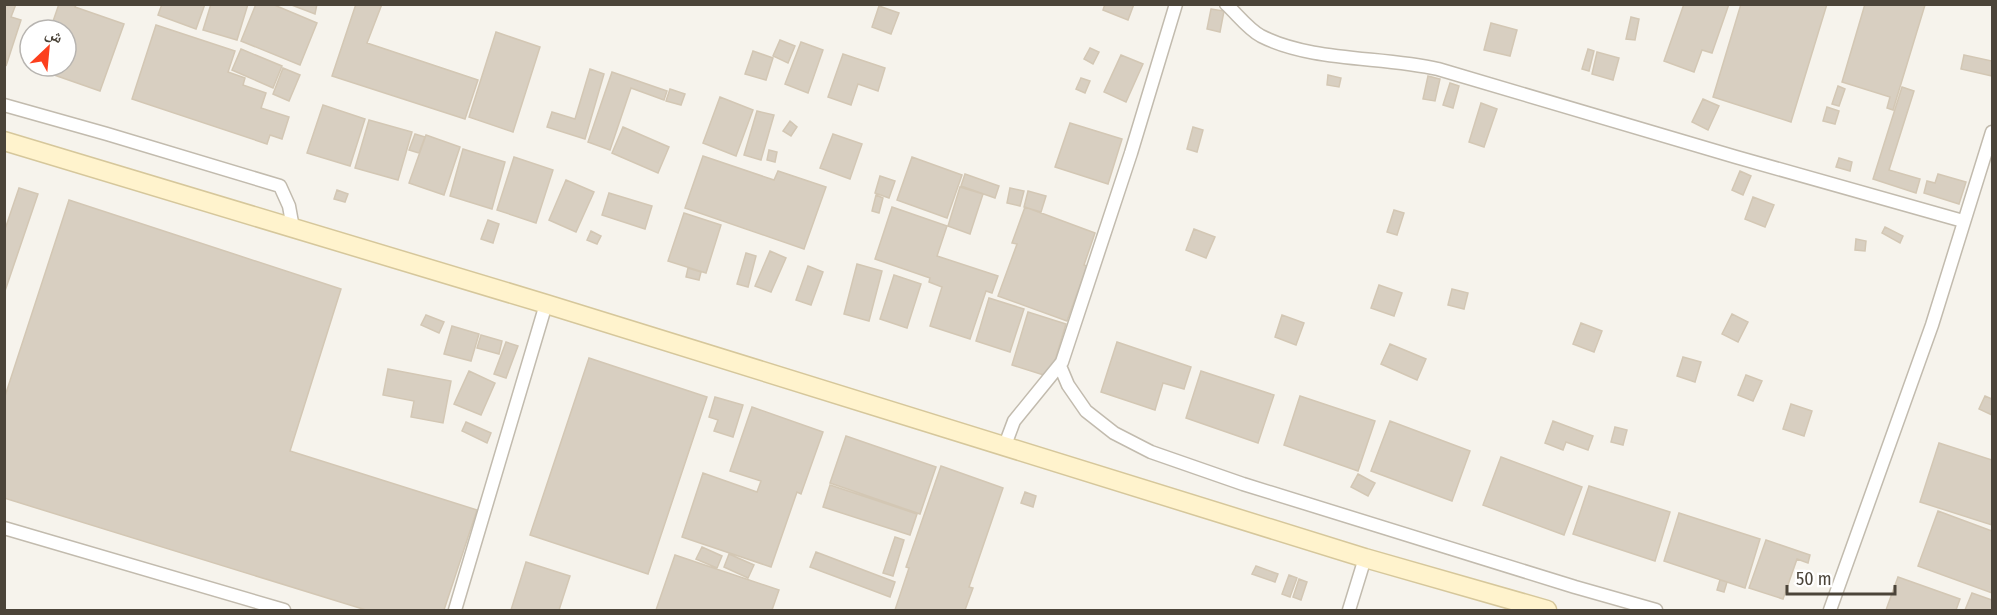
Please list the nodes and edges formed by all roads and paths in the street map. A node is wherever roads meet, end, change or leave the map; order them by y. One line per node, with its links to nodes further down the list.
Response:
1 (1176, 4): 9 (street)
2 (1226, 4): 6 (street)
3 (4, 105): 7 (street)
4 (1992, 132): 6 (street)
5 (4, 141): 7 (street)
6 (1963, 221): 18 (street)
7 (293, 228): 8 (street)
8 (546, 304): 10 (street); 14 (street)
9 (1060, 366): 10 (street); 17 (street)
10 (1005, 445): 12 (street)
11 (4, 528): 13 (street)
12 (1365, 558): 15 (street); 16 (street)
13 (284, 610)
14 (455, 610)
15 (1349, 610)
16 (1546, 610)
17 (1656, 610)
18 (1830, 610)

